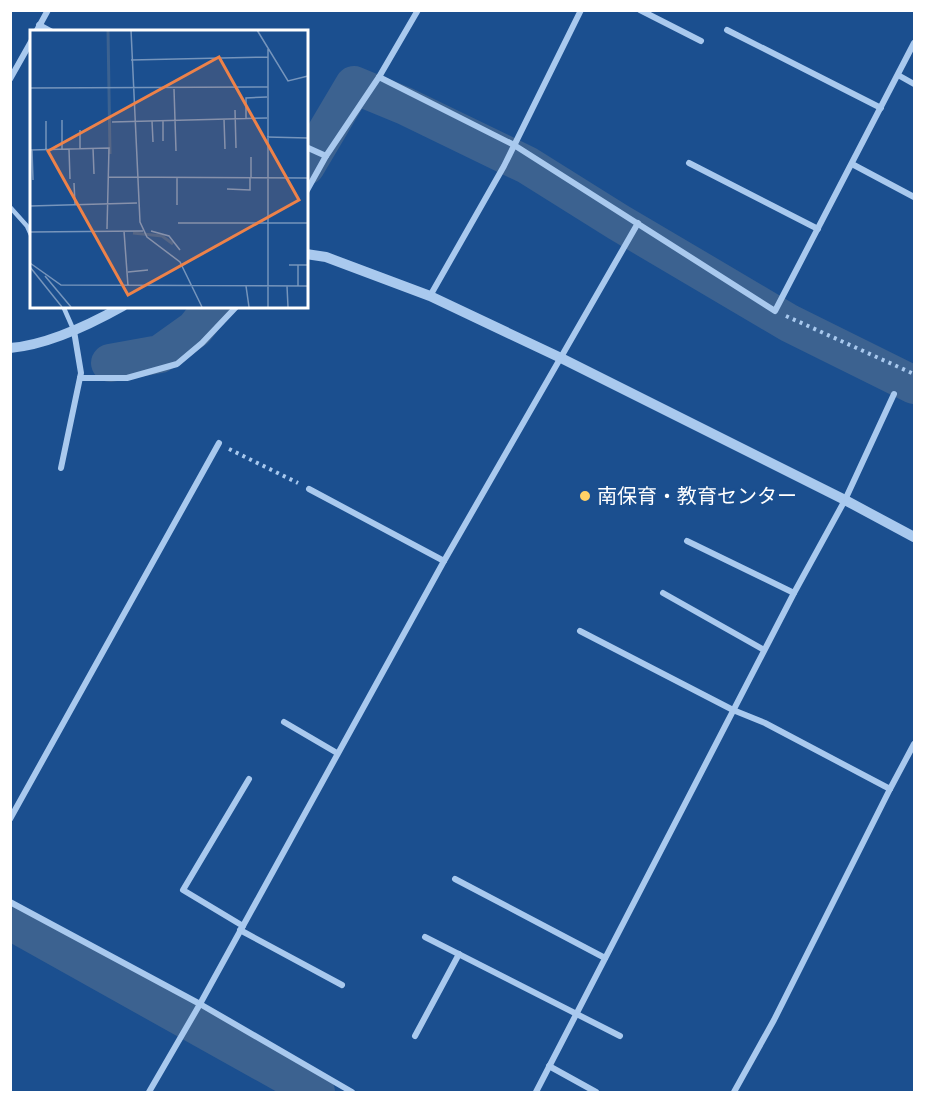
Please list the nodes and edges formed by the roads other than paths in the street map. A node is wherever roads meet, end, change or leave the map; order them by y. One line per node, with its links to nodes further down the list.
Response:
1 (48, 10): 5 (street)
2 (418, 10): 11 (street)
3 (581, 10): 15 (street)
4 (640, 10): 7 (street)
5 (38, 28)
6 (727, 30): 14 (street)
7 (701, 40)
8 (915, 43): 10 (street)
9 (30, 44): 12 (street)
10 (898, 75): 13 (street); 14 (street)
11 (379, 77): 15 (street); 17 (street)
12 (10, 79)
13 (915, 84)
14 (880, 108): 19 (street)
15 (514, 145): 23 (street); 27 (street)
16 (308, 148): 17 (street)
17 (326, 156): 20 (street)
18 (689, 163): 24 (street)
19 (852, 164): 21 (street); 24 (street)
20 (308, 188)
21 (915, 197)
22 (10, 207): 25 (lane)
23 (638, 223): 24 (street); 33 (street)
24 (818, 229)
25 (30, 233)
26 (308, 254): 27 (street)
27 (430, 296): 33 (street)
28 (64, 308): 31 (lane)
29 (119, 308): 31 (street)
30 (235, 308): 34 (street)
31 (74, 331): 32 (street); 34 (street)
32 (10, 348)
33 (561, 358): 39 (street); 42 (street)
34 (80, 378): 37 (street)
35 (894, 394): 39 (street)
36 (219, 444): 53 (street)
37 (62, 468)
38 (309, 489): 42 (street)
39 (846, 500): 40 (street); 44 (street)
40 (915, 537)
41 (687, 541): 44 (street)
42 (444, 561): 50 (street)
43 (663, 593): 46 (street)
44 (794, 593): 46 (street)
45 (580, 631): 47 (street)
46 (764, 650): 47 (street)
47 (733, 710): 52 (street); 59 (street)
48 (284, 722): 50 (street)
49 (915, 744): 52 (street)
50 (337, 753): 56 (street)
51 (249, 779): 56 (street)
52 (890, 789): 70 (street)
53 (10, 819)
54 (454, 879): 59 (street)
55 (10, 902): 61 (street)
56 (241, 928): 60 (street); 61 (street)
57 (426, 937): 58 (street)
58 (459, 954): 62 (street); 63 (street)
59 (605, 958): 62 (street)
60 (342, 985)
61 (200, 1004): 66 (street); 67 (street)
62 (577, 1014): 64 (street); 65 (street)
63 (415, 1036)
64 (620, 1036)
65 (549, 1066): 68 (street); 69 (street)
66 (149, 1092)
67 (352, 1092)
68 (536, 1092)
69 (596, 1092)
70 (734, 1092)

